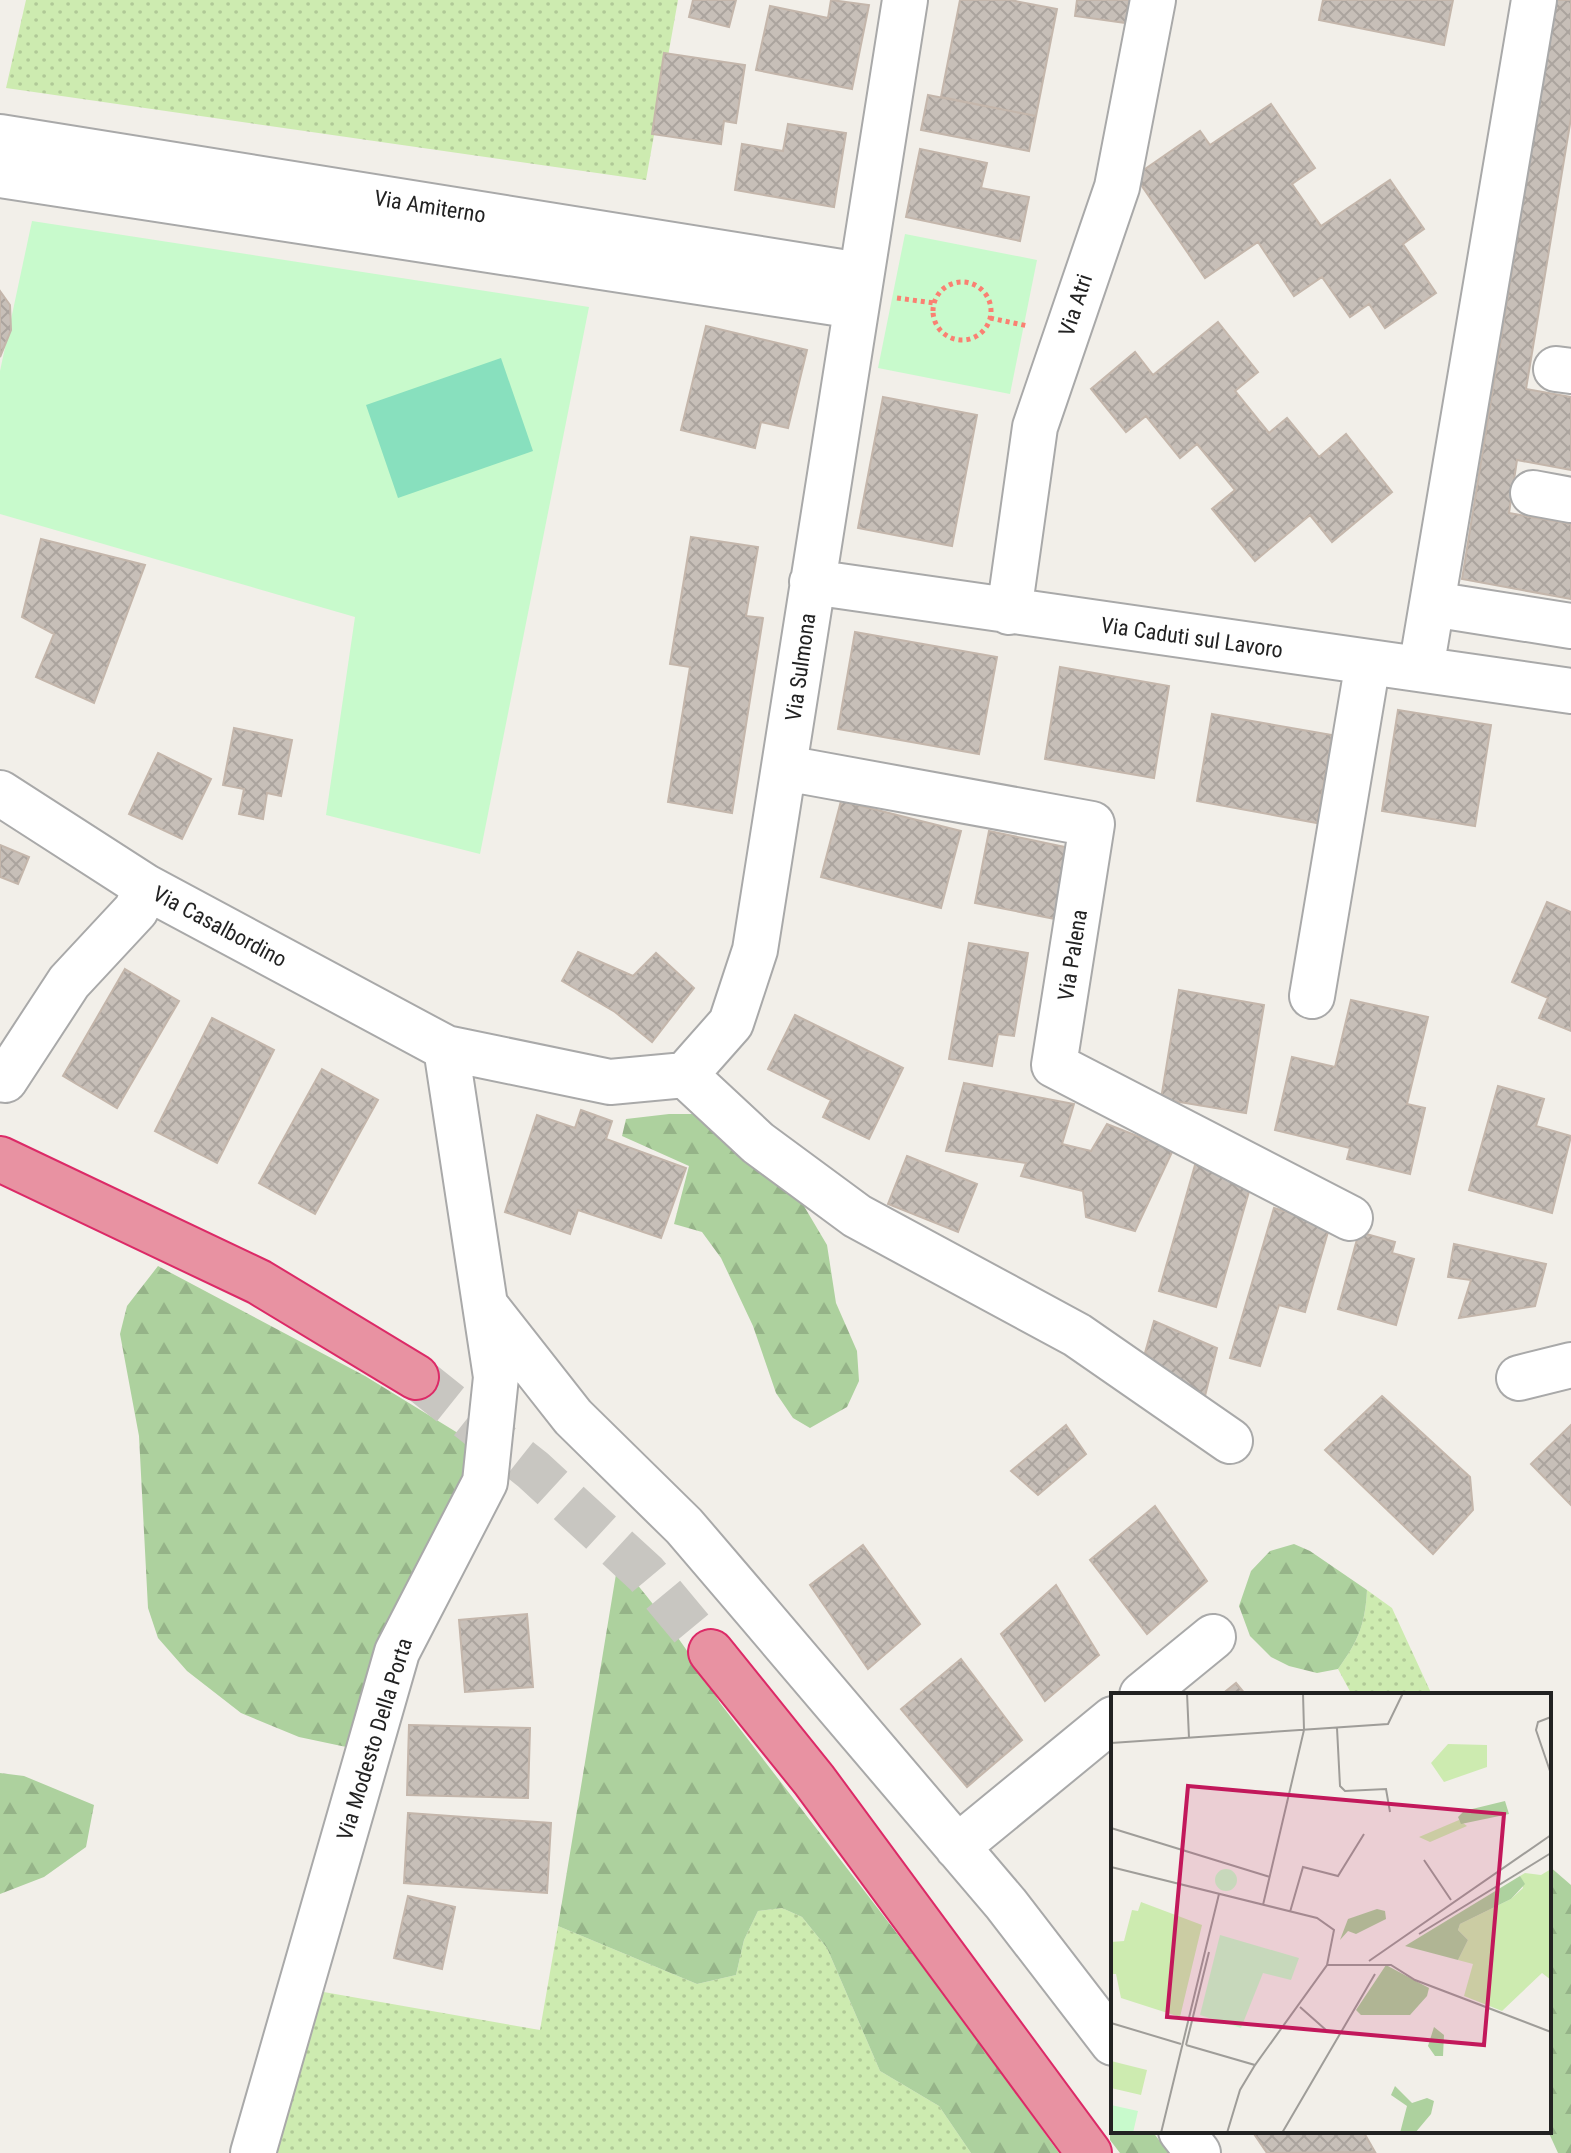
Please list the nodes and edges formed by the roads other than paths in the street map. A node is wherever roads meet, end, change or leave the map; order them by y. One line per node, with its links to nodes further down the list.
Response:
1 (905, 0): 6 (street, Via Sulmona)
2 (1153, 0): 9 (street, Via Atri)
3 (1534, 0): 8 (street)
4 (0, 137): 6 (street, Via Amiterno)
5 (0, 175): 6 (street, Via Amiterno)
6 (857, 290): 7 (street, Via Sulmona)
7 (812, 582): 9 (street, Via Caduti sul Lavoro); 14 (street, Via Sulmona)
8 (1432, 604): 10 (street); 12 (street)
9 (1009, 612): 11 (street, Via Caduti sul Lavoro)
10 (1571, 626)
11 (1368, 662): 12 (street, Via Caduti sul Lavoro); 17 (street)
12 (1421, 669): 13 (street, Via Caduti sul Lavoro)
13 (1571, 691)
14 (785, 768): 19 (street, Via Sulmona); 22 (street, Via Palena)
15 (0, 793): 16 (street, Via Casalbordino)
16 (146, 887): 18 (street, Via Casalbordino); 20 (street)
17 (1312, 996)
18 (446, 1048): 19 (street); 23 (street, Via Modesto Della Porta)
19 (685, 1075): 27 (street)
20 (5, 1080)
21 (0, 1159): 25 (highway)
22 (1350, 1218)
23 (484, 1304): 32 (street); 35 (street, Via Modesto Della Porta)
24 (1571, 1365): 26 (street)
25 (416, 1377)
26 (1519, 1378)
27 (1230, 1441)
28 (1213, 1637): 30 (street)
29 (711, 1652): 36 (highway)
30 (1144, 1693)
31 (1111, 1721): 32 (street)
32 (957, 1847): 33 (street)
33 (1111, 2040)
34 (1183, 2133): 37 (street)
35 (253, 2153)
36 (1089, 2153)
37 (1198, 2153)

